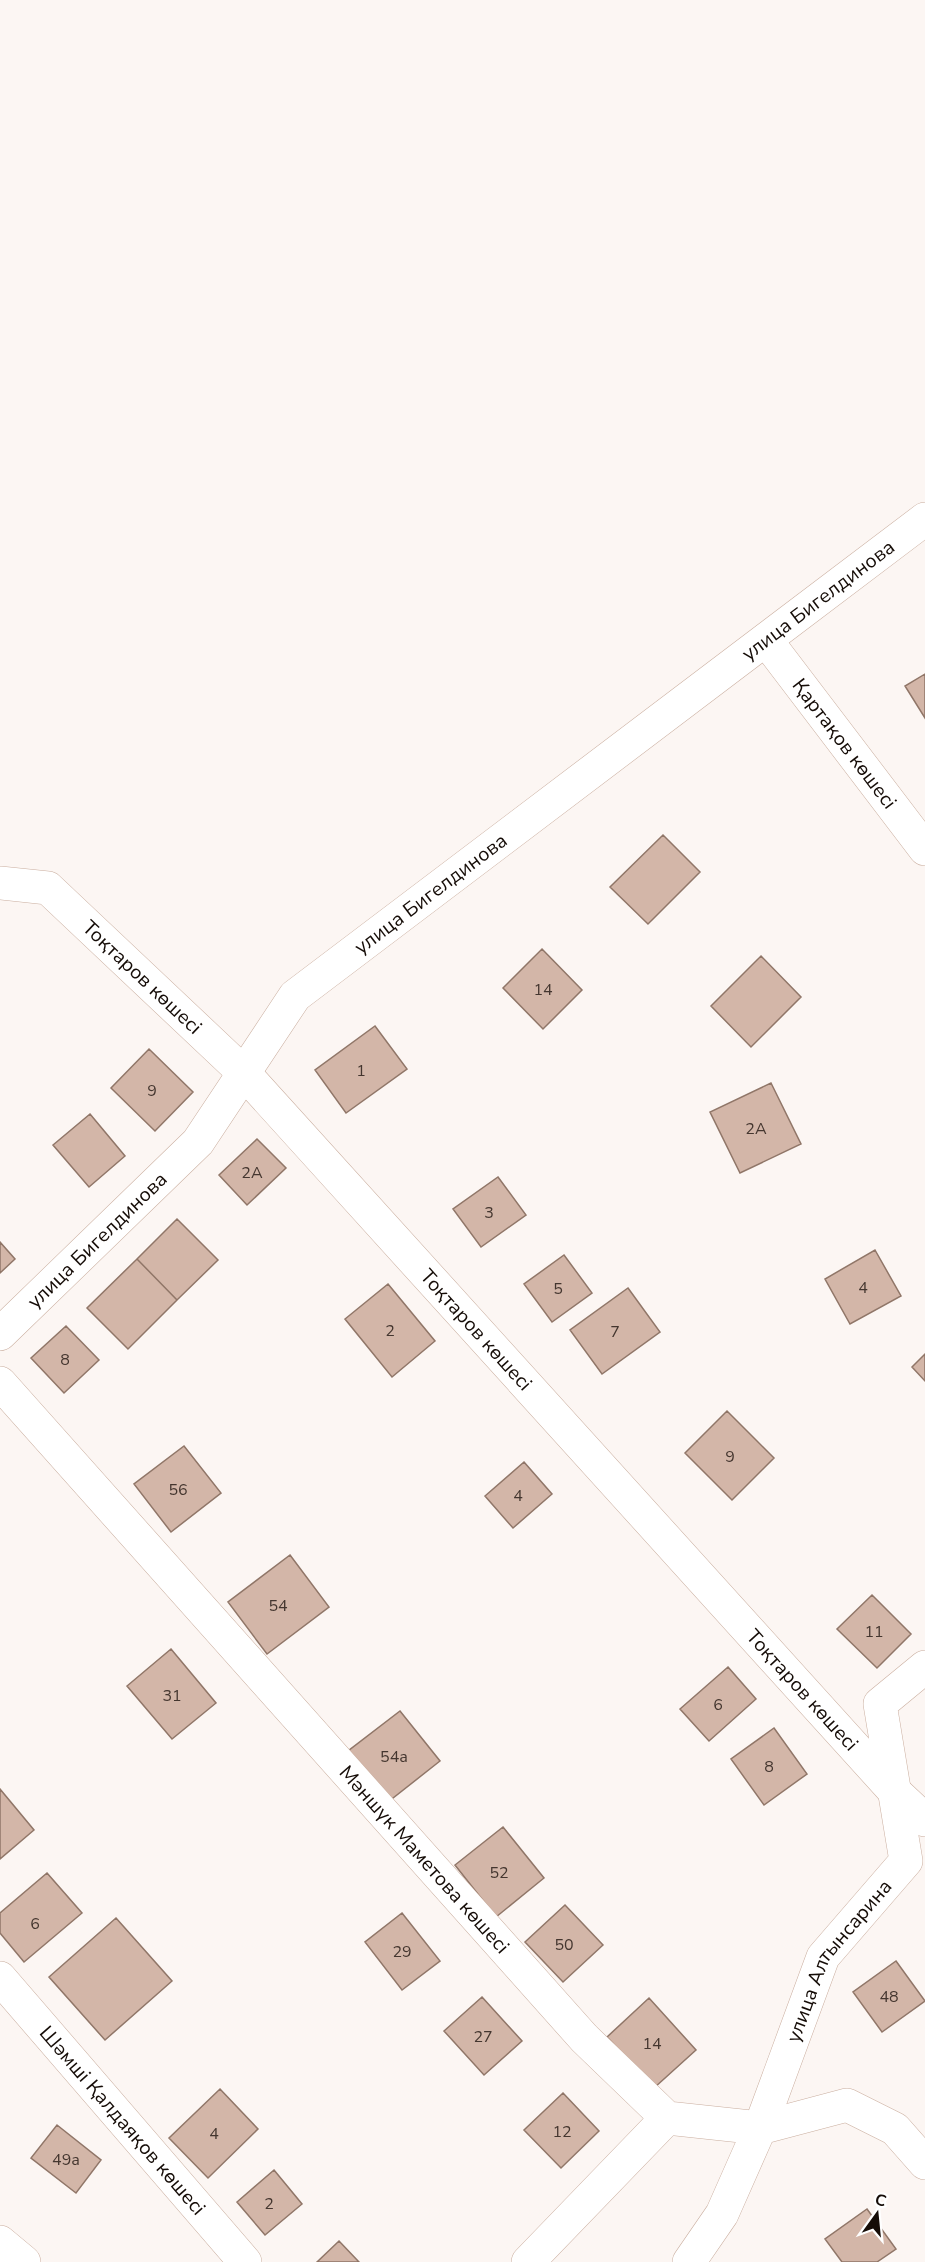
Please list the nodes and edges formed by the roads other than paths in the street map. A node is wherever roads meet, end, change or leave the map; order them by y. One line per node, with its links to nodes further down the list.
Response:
1 (925, 519): 2 (street, улица Бигелдинова)
2 (766, 640): 3 (street, Қартақов көшесі); 5 (street, улица Бигелдинова)
3 (925, 849)
4 (0, 883): 5 (street, Тоқтаров көшесі)
5 (244, 1073): 6 (street, улица Бигелдинова); 9 (street, Тоқтаров көшесі)
6 (0, 1334)
7 (0, 1383): 12 (street, Мәншүк Маметова көшесі)
8 (925, 1667): 9 (street, улица Алтынсарина)
9 (895, 1792): 10 (street, Тоқтаров көшесі); 13 (street, улица Алтынсарина)
10 (925, 1820)
11 (0, 1978): 17 (street, Шәмші Қалдаяқов көшесі)
12 (667, 2118): 13 (street); 18 (street)
13 (760, 2128): 14 (street); 19 (street, улица Алтынсарина)
14 (925, 2163)
15 (0, 2242): 16 (street)
16 (24, 2262)
17 (245, 2262)
18 (528, 2262)
19 (689, 2262)

